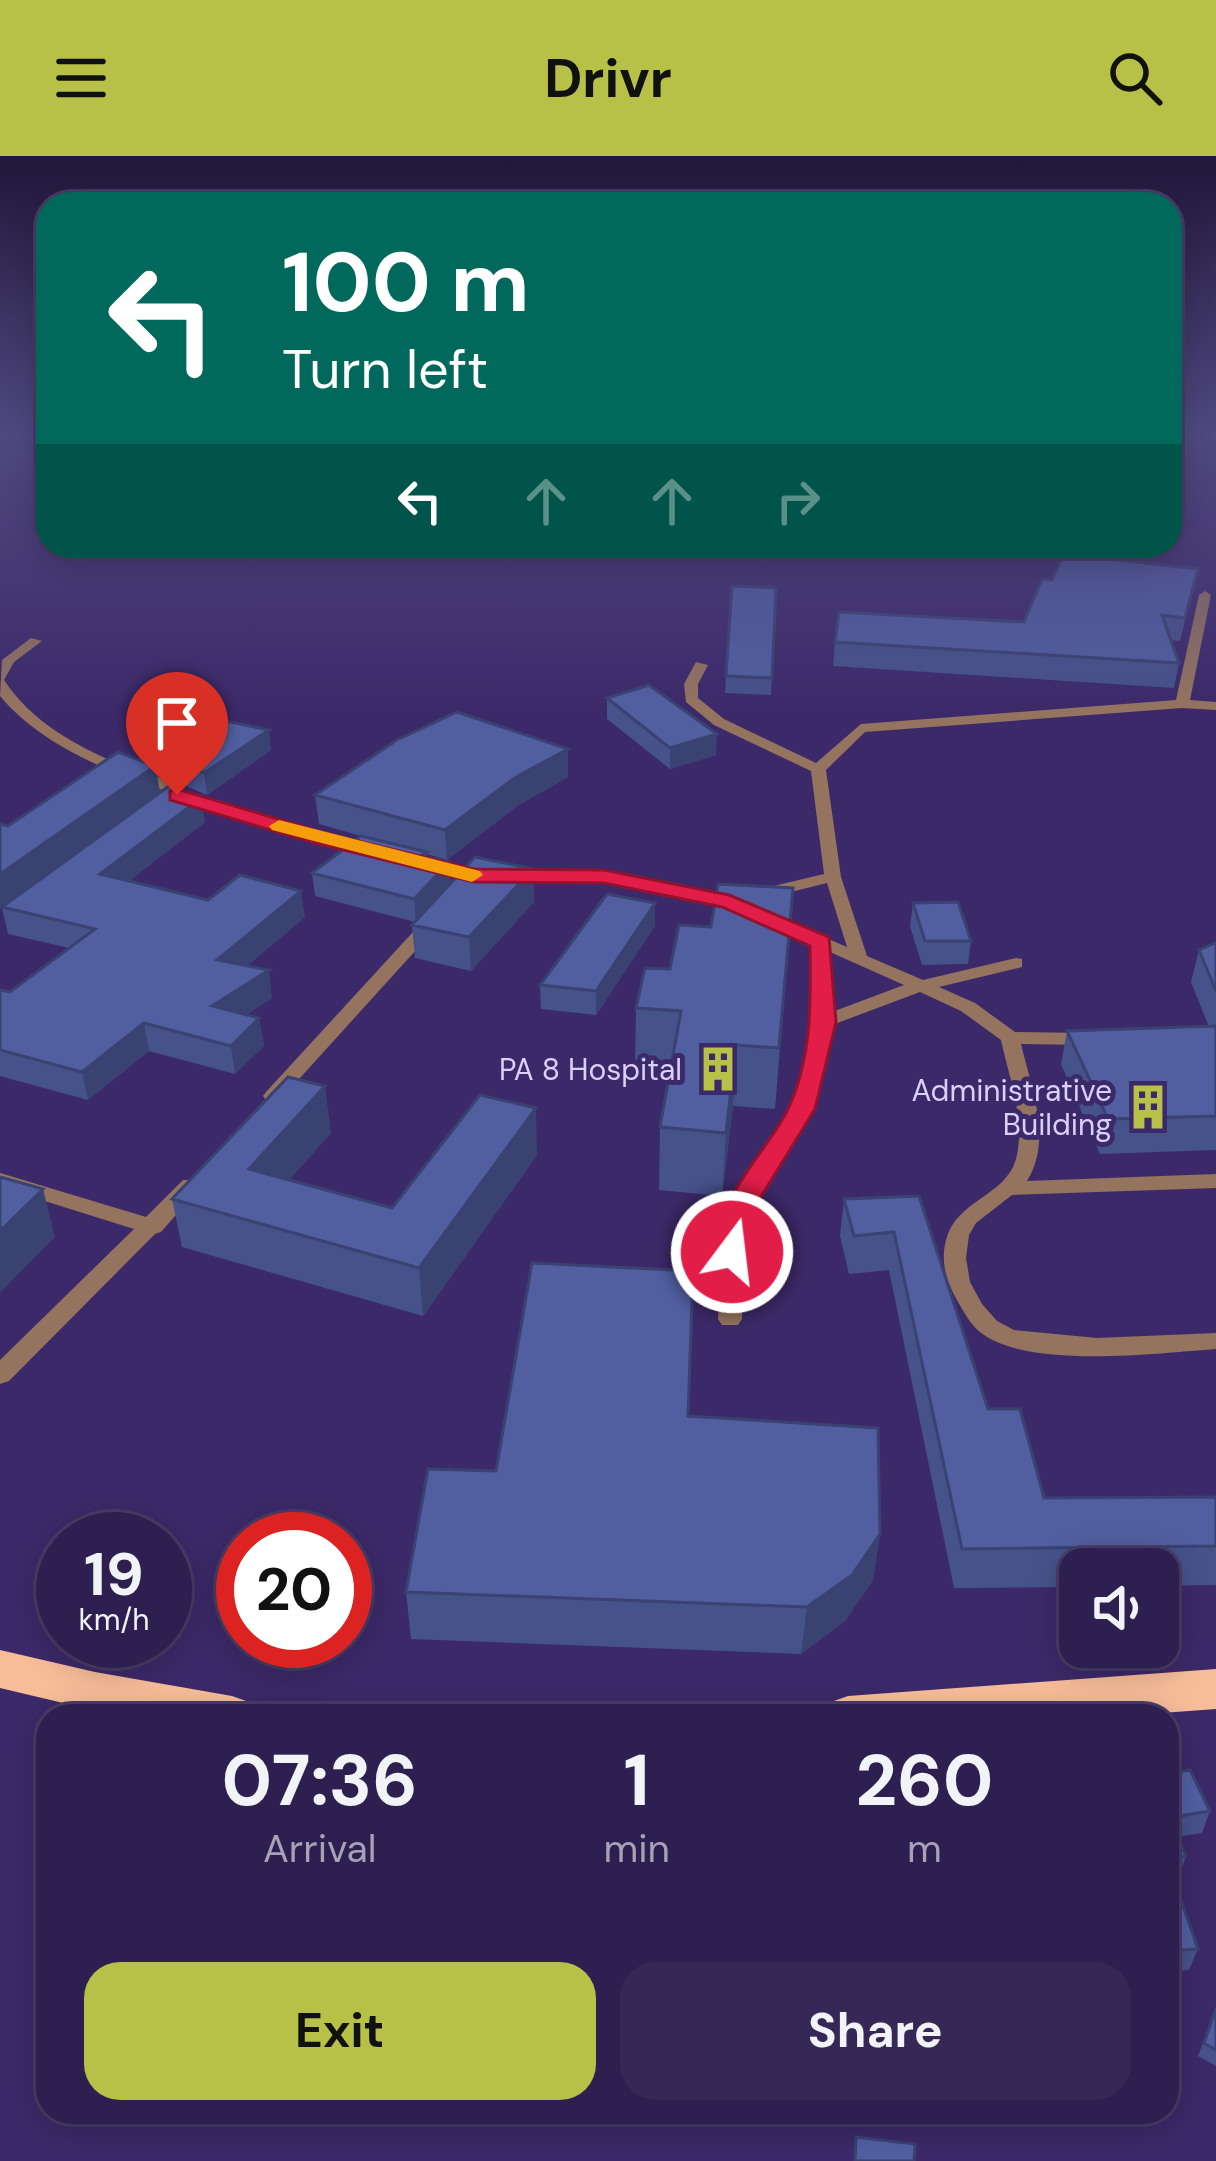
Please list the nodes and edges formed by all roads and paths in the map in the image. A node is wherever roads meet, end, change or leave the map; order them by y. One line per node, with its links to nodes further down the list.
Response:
1 (1205, 595): 5 (lane)
2 (36, 641): 4 (lane)
3 (701, 665): 7 (lane)
4 (0, 680): 8 (lane)
5 (1182, 704): 6 (lane); 7 (lane)
6 (1216, 706)
7 (818, 769): 13 (lane)
8 (177, 795): 9 (lane); 10 (lane)
9 (160, 808)
10 (386, 854)
11 (408, 860): 12 (lane)
12 (474, 876): 14 (lane); 15 (lane)
13 (832, 877): 15 (lane); 18 (lane)
14 (458, 893)
15 (729, 901): 17 (lane)
16 (442, 911): 24 (lane)
17 (821, 942): 18 (lane); 21 (lane)
18 (860, 961): 20 (lane)
19 (1016, 963): 20 (lane)
20 (916, 987): 21 (lane); 22 (lane)
21 (824, 1022): 30 (lane)
22 (1010, 1038): 23 (lane); 28 (lane)
23 (1101, 1039)
24 (250, 1121)
25 (202, 1174): 29 (lane)
26 (0, 1180): 29 (lane)
27 (1216, 1181): 28 (lane)
28 (1011, 1188): 31 (lane)
29 (153, 1227): 32 (lane)
30 (730, 1319)
31 (1216, 1341)
32 (0, 1375)
33 (0, 1669): 35 (highway)
34 (1216, 1689): 36 (highway)
35 (164, 1704)
36 (1012, 1704)

